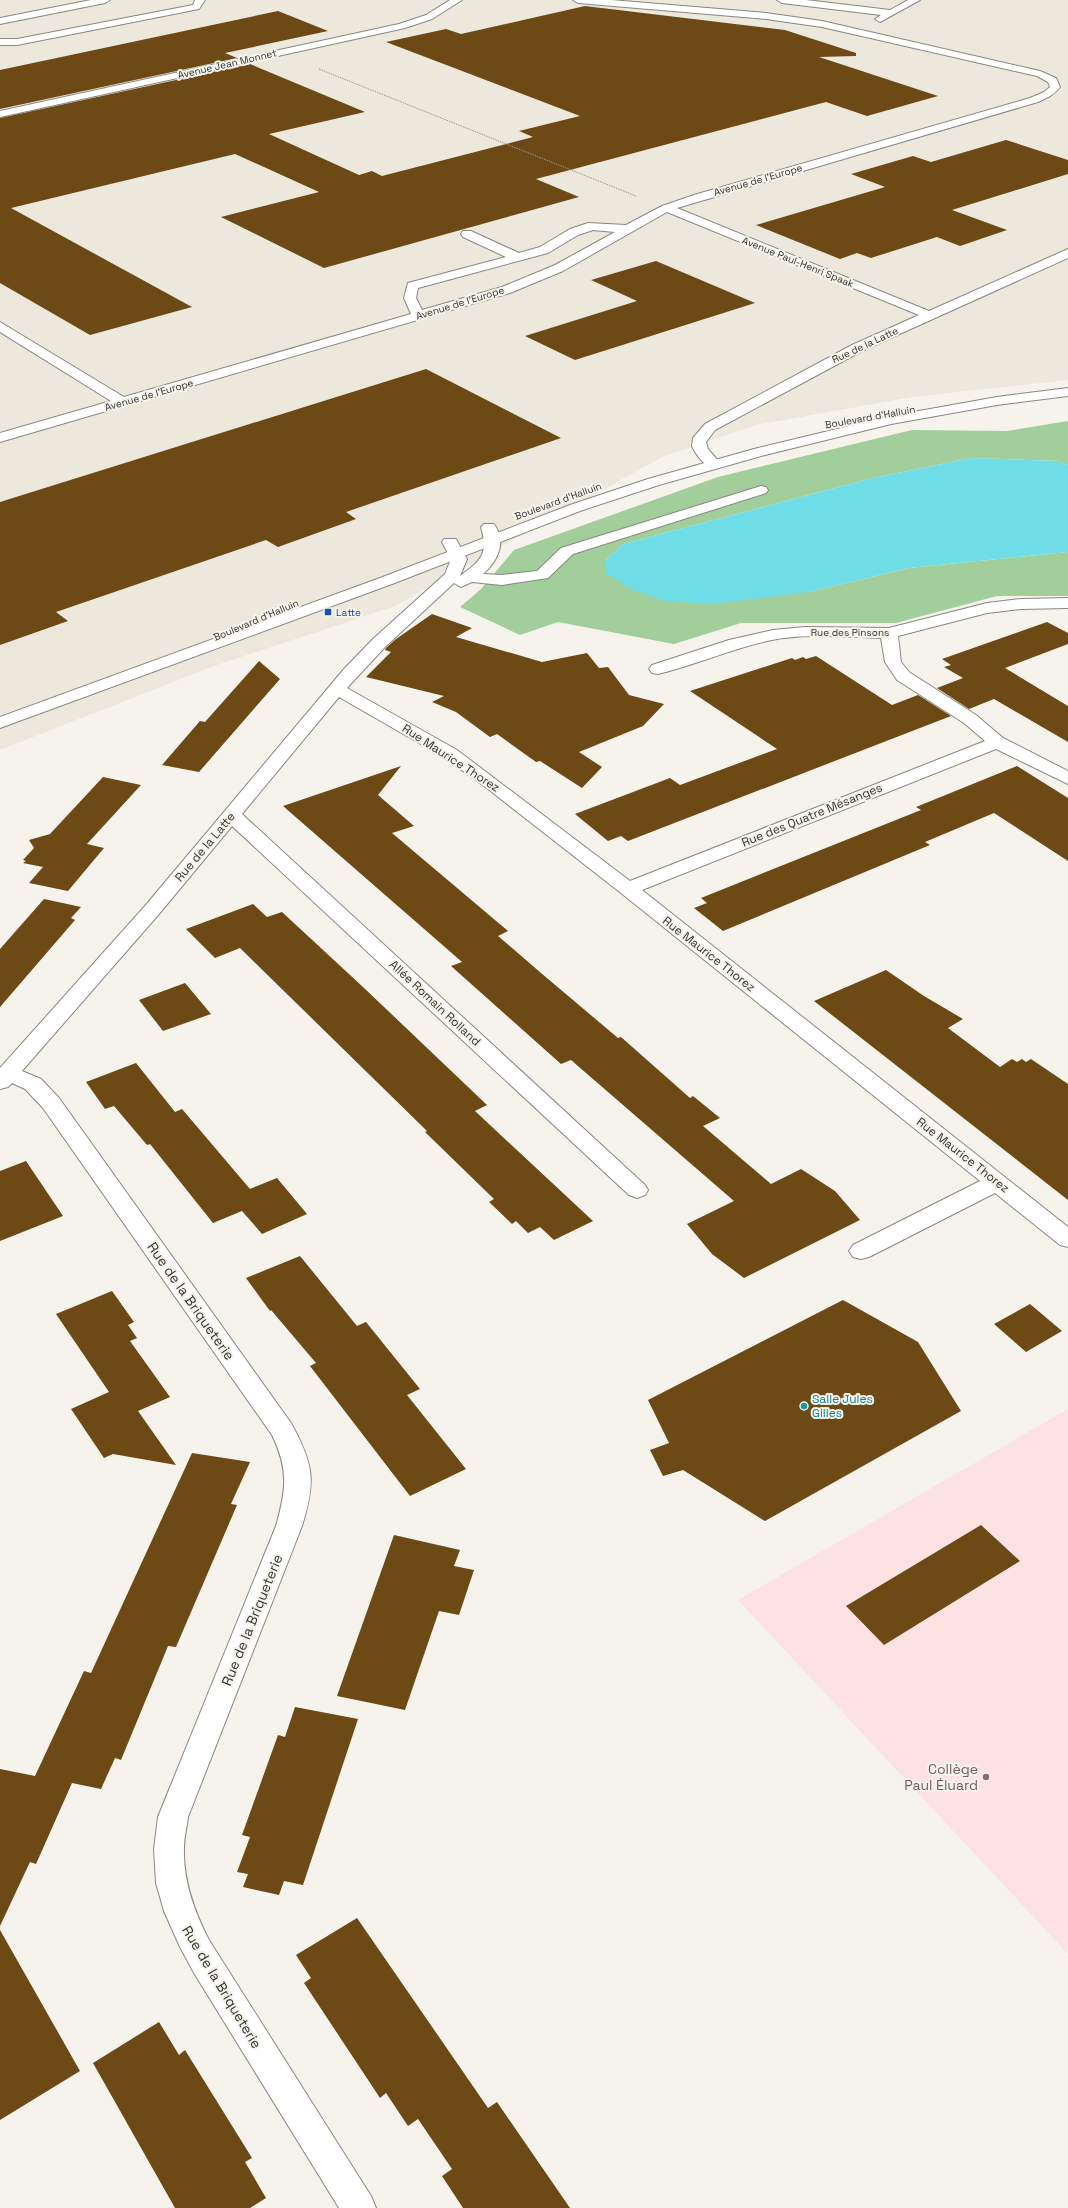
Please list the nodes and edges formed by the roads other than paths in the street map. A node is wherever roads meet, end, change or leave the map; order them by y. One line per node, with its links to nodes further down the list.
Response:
1 (104, 0): 8 (street)
2 (200, 0): 10 (street)
3 (578, 0): 9 (street, Avenue de l'Europe)
4 (782, 0): 7 (street)
5 (915, 0): 7 (street)
6 (452, 1): 11 (street, Avenue Jean Monnet)
7 (892, 13): 9 (street)
8 (0, 20)
9 (855, 30): 12 (street, Avenue de l'Europe)
10 (0, 42)
11 (0, 114)
12 (666, 208): 13 (street, Avenue de l'Europe); 17 (street, Avenue Paul-Henri Spaak)
13 (627, 229): 16 (street); 18 (street, Avenue de l'Europe)
14 (467, 234): 16 (street)
15 (1068, 253): 17 (street, Rue de la Latte)
16 (517, 257): 18 (street)
17 (929, 315): 23 (street, Rue de la Latte)
18 (418, 316): 21 (street, Avenue de l'Europe)
19 (0, 326): 21 (street)
20 (1068, 392): 23 (street, Boulevard d'Halluin)
21 (122, 402): 22 (street, Avenue de l'Europe)
22 (0, 438)
23 (709, 459): 25 (street, Boulevard d'Halluin)
24 (761, 490): 27 (street)
25 (491, 534): 26 (street, Boulevard d'Halluin); 27 (street, Rue de la Latte)
26 (454, 548): 29 (street, Rue de la Latte); 33 (street, Boulevard d'Halluin)
27 (468, 577): 29 (street, Rue de la Latte)
28 (1068, 603): 30 (street, Rue des Pinsons)
29 (411, 614): 32 (street, Rue de la Latte)
30 (889, 633): 31 (street, Rue des Pinsons); 34 (street)
31 (658, 669)
32 (337, 689): 36 (street, Rue de la Latte); 37 (street, Rue Maurice Thorez)
33 (0, 723)
34 (997, 742): 35 (street); 37 (street, Rue des Quatre Mésanges)
35 (1068, 779)
36 (232, 815): 38 (street, Rue de la Latte); 40 (street, Allée Romain Rolland)
37 (628, 889): 39 (street, Rue Maurice Thorez)
38 (4, 1077): 43 (street, Rue de la Briqueterie)
39 (997, 1182): 41 (street, Rue Maurice Thorez); 42 (street)
40 (637, 1190)
41 (1068, 1239)
42 (861, 1251)
43 (359, 2208)

